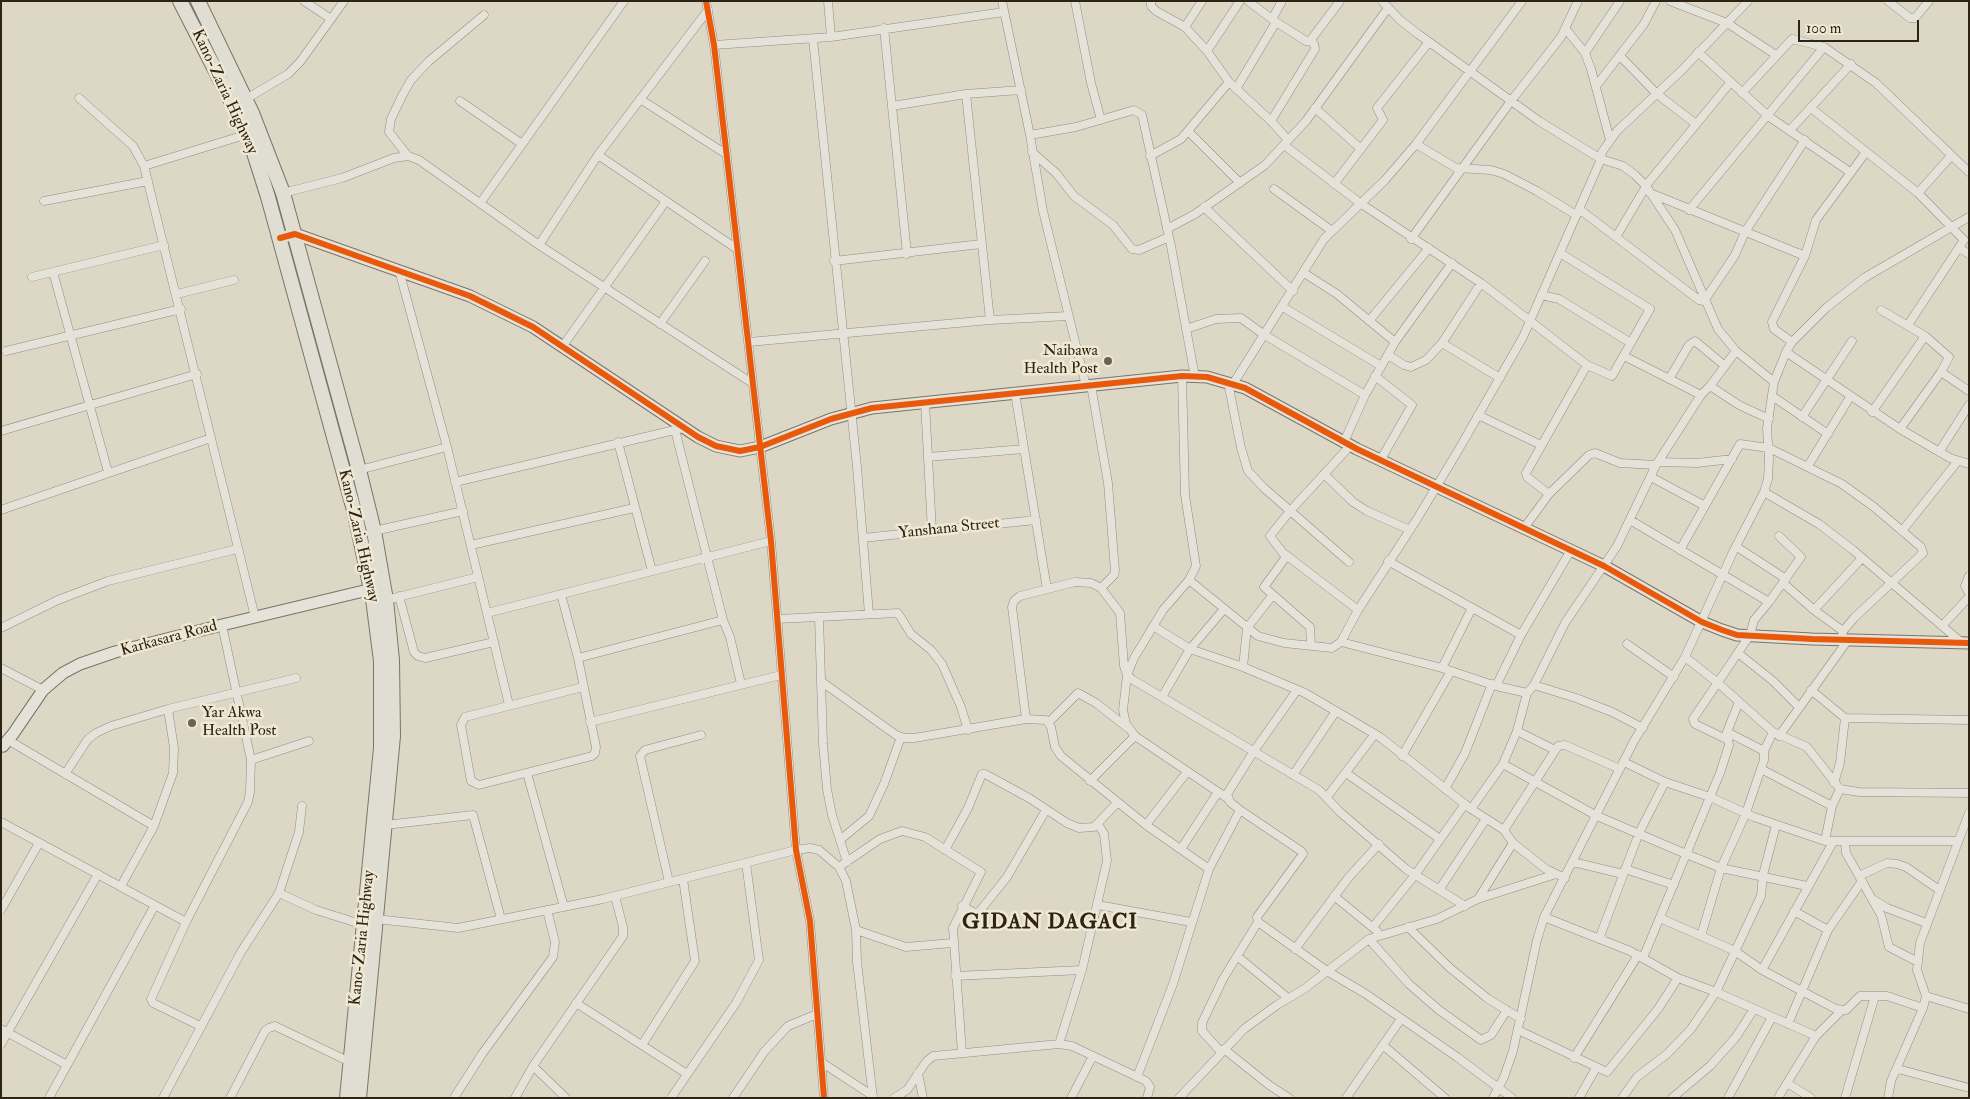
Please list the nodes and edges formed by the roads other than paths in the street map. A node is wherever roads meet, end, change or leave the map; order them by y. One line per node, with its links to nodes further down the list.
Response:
1 (180, 1): 69 (highway, Kano-Zaria Highway)
2 (198, 1): 56 (highway, Kano-Zaria Highway)
3 (304, 1): 28 (street)
4 (344, 1): 28 (street)
5 (624, 1): 74 (street)
6 (828, 1): 34 (street)
7 (1002, 1): 26 (street)
8 (1074, 1): 64 (street)
9 (1151, 1): 31 (street)
10 (1202, 1): 31 (street)
11 (1240, 1): 40 (street)
12 (1248, 1): 29 (street)
13 (1282, 1): 29 (street)
14 (1340, 1): 36 (street)
15 (1382, 1): 25 (street)
16 (1522, 1): 46 (street)
17 (1578, 1): 33 (street)
18 (1620, 1): 42 (street)
19 (1656, 1): 44 (street)
20 (1670, 1): 30 (street)
21 (1748, 1): 30 (street)
22 (1888, 1): 23 (street)
23 (1930, 1)
24 (707, 5): 38 (street); 57 (street)
25 (1388, 8): 37 (street); 61 (street)
26 (1004, 12): 32 (street); 51 (street)
27 (484, 15): 80 (street)
28 (331, 19): 56 (street)
29 (1274, 20): 36 (street); 50 (street)
30 (1727, 22): 41 (street); 43 (street)
31 (1185, 27): 40 (street)
32 (884, 28): 34 (street); 60 (street)
33 (1565, 28): 42 (street); 58 (street)
34 (831, 37): 35 (street)
35 (813, 39): 38 (street); 122 (street)
36 (1310, 41): 65 (street)
37 (1429, 42): 46 (street); 76 (street)
38 (714, 45): 79 (street)
39 (1824, 47): 43 (street); 45 (street); 63 (street)
40 (1207, 51): 47 (street)
41 (1698, 52): 48 (street); 54 (street)
42 (1585, 53): 49 (street)
43 (1776, 55): 52 (street)
44 (1620, 57): 49 (street); 54 (street)
45 (1851, 64): 62 (street); 83 (street)
46 (1470, 70): 58 (street); 75 (street)
47 (1229, 82): 50 (street); 68 (street)
48 (1730, 83): 52 (street); 66 (street)
49 (1596, 86): 71 (street)
50 (1236, 88): 65 (street)
51 (1021, 90): 53 (street); 70 (street)
52 (1742, 93): 63 (street)
53 (966, 94): 60 (street); 112 (street)
54 (1657, 94): 66 (street); 71 (street)
55 (79, 98): 85 (street)
56 (246, 98): 94 (highway, Kano-Zaria Highway)
57 (640, 99): 79 (street); 81 (street)
58 (1510, 100): 84 (street); 86 (street)
59 (460, 101): 74 (street)
60 (892, 106): 119 (street)
61 (1315, 108): 73 (street); 76 (street)
62 (1811, 108): 67 (street); 78 (street)
63 (1768, 116): 67 (street); 101 (street)
64 (1101, 120): 70 (street); 82 (street)
65 (1271, 121): 73 (street)
66 (1696, 124): 93 (street)
67 (1790, 130): 72 (street)
68 (1188, 131): 82 (street); 90 (street)
69 (248, 134): 85 (street); 110 (highway, Kano-Zaria Highway)
70 (1030, 135): 77 (street)
71 (1610, 140): 84 (street)
72 (1805, 140): 87 (street); 106 (street)
73 (1286, 142): 90 (street); 91 (street)
74 (522, 144): 98 (street)
75 (1416, 144): 86 (street); 99 (street)
76 (1361, 148): 91 (street)
77 (1032, 152): 107 (street); 139 (street)
78 (1866, 152): 87 (street); 95 (street)
79 (726, 154): 117 (street)
80 (408, 156): 94 (street); 98 (street)
81 (598, 156): 97 (street); 114 (street)
82 (1150, 156): 107 (street)
83 (1952, 156): 88 (street); 95 (street)
84 (1601, 159): 93 (street); 102 (street)
85 (144, 166): 89 (street)
86 (1463, 170): 102 (street); 111 (street)
87 (1850, 172): 121 (street)
88 (1969, 172)
89 (148, 181): 96 (street); 113 (street)
90 (1240, 183): 100 (street)
91 (1334, 184): 99 (street)
92 (1274, 189): 105 (street)
93 (1647, 189): 101 (street); 109 (street); 135 (street)
94 (282, 193): 108 (highway, Kano-Zaria Highway)
95 (1918, 193): 104 (street)
96 (44, 201)
97 (666, 201): 117 (street); 131 (street)
98 (481, 202): 114 (street)
99 (1360, 203): 105 (street); 111 (street)
100 (1204, 208): 107 (street); 132 (street)
101 (1689, 210): 106 (street)
102 (1577, 212): 109 (street); 118 (street)
103 (1969, 217): 104 (street)
104 (1953, 227): 116 (street); 153 (street)
105 (1332, 231): 127 (street)
106 (1745, 232): 121 (street); 135 (street)
107 (1168, 233): 145 (street)
108 (295, 234): 110 (street); 125 (street); 212 (highway, Kano-Zaria Highway)
109 (1616, 237): 135 (street)
110 (280, 238): 254 (highway, Kano-Zaria Highway)
111 (1412, 238): 115 (street)
112 (981, 244): 119 (street); 140 (street)
113 (164, 245): 126 (street); 133 (street)
114 (539, 245): 131 (street)
115 (1429, 248): 124 (street); 141 (street)
116 (1959, 248): 120 (street); 144 (street)
117 (737, 249): 151 (street)
118 (1560, 252): 134 (street); 155 (street)
119 (908, 254): 122 (street)
120 (1969, 254)
121 (1804, 256): 153 (street)
122 (834, 261): 146 (street)
123 (705, 262): 143 (street)
124 (1452, 263): 130 (street); 152 (street)
125 (399, 270): 156 (street); 200 (street)
126 (53, 272): 128 (street); 148 (street)
127 (1304, 273): 132 (street); 141 (street)
128 (32, 277)
129 (234, 280): 133 (street)
130 (1481, 283): 142 (street); 154 (street)
131 (605, 288): 143 (street); 156 (street)
132 (1292, 291): 136 (street)
133 (177, 294): 137 (street)
134 (1541, 295): 142 (street); 155 (street)
135 (1704, 301): 158 (street)
136 (1283, 307): 147 (street); 163 (street)
137 (180, 309): 148 (street); 166 (street)
138 (1881, 310): 144 (street)
139 (1068, 316): 140 (street); 176 (street)
140 (990, 320): 146 (street)
141 (1369, 321): 152 (street)
142 (1530, 321): 162 (street); 170 (street)
143 (660, 324): 174 (street)
144 (1908, 325): 149 (street)
145 (1186, 329): 147 (street); 169 (street)
146 (843, 334): 151 (street); 188 (street)
147 (1264, 334): 175 (street); 180 (street)
148 (70, 336): 157 (street); 186 (street)
149 (1925, 336): 165 (street); 187 (street)
150 (1852, 341): 172 (street)
151 (749, 342): 174 (street)
152 (1395, 342): 160 (street)
153 (1792, 342): 159 (street)
154 (1442, 343): 160 (street); 170 (street)
155 (1631, 343): 161 (street)
156 (562, 347): 192 (street)
157 (6, 351)
158 (1736, 351): 164 (street); 173 (street)
159 (1786, 352): 172 (street); 173 (street)
160 (1388, 355): 163 (street)
161 (1624, 356): 162 (street); 171 (street)
162 (1587, 365): 199 (street)
163 (1381, 366): 168 (street)
164 (1725, 366): 171 (street); 177 (street)
165 (1940, 372): 178 (street); 193 (street)
166 (197, 374): 186 (street); 196 (street)
167 (1182, 376): 169 (street); 176 (street); 250 (street)
168 (1375, 376): 180 (street); 207 (street)
169 (1195, 377): 175 (street)
170 (1500, 378): 189 (street)
171 (1670, 379): 181 (street)
172 (1826, 381): 183 (street); 190 (street)
173 (1774, 382): 182 (street)
174 (752, 383): 201 (street)
175 (1231, 383): 198 (street); 224 (street)
176 (1088, 386): 179 (street); 253 (street)
177 (1710, 386): 181 (street); 191 (street)
178 (1969, 391)
179 (1015, 393): 184 (street); 203 (street)
180 (1364, 395): 198 (street)
181 (1701, 395): 209 (street)
182 (1772, 396): 190 (street); 191 (street)
183 (1850, 397): 187 (street); 195 (street)
184 (925, 402): 188 (street); 205 (street)
185 (1969, 404): 204 (street)
186 (90, 405): 194 (street); 213 (street)
187 (1872, 412): 193 (street)
188 (851, 413): 201 (street); 233 (street)
189 (1478, 415): 199 (street); 217 (street)
190 (1802, 417): 195 (street)
191 (1769, 419): 202 (street)
192 (679, 429): 197 (street); 201 (street); 241 (street)
193 (1900, 429): 204 (street)
194 (1, 431)
195 (1828, 434): 211 (street)
196 (212, 438): 213 (street); 237 (street)
197 (618, 442): 216 (street); 221 (street)
198 (1347, 444): 207 (street); 214 (street)
199 (1542, 445): 219 (street)
200 (447, 447): 212 (street); 216 (street)
201 (760, 447): 234 (street)
202 (1769, 448): 206 (street); 211 (street); 218 (street)
203 (1024, 449): 205 (street); 225 (street)
204 (1939, 452): 208 (street)
205 (928, 457): 230 (street)
206 (1732, 459): 209 (street); 220 (street)
207 (1380, 461): 217 (street)
208 (1958, 462): 210 (street); 231 (street)
209 (1657, 463): 215 (street); 219 (street)
210 (1969, 464)
211 (1808, 466): 231 (street)
212 (359, 470): 229 (highway, Kano-Zaria Highway)
213 (108, 472): 222 (street)
214 (1324, 474): 224 (street); 228 (street)
215 (1651, 476): 220 (street); 226 (street)
216 (455, 482): 223 (street)
217 (1435, 488): 227 (street); 228 (street)
218 (1764, 492): 236 (street); 242 (street)
219 (1549, 494): 227 (street)
220 (1705, 506): 239 (street)
221 (634, 508): 235 (street); 246 (street)
222 (1, 510)
223 (462, 511): 229 (street); 235 (street)
224 (1290, 511): 240 (street); 244 (street)
225 (1036, 520): 230 (street, Yanshana Street); 255 (street)
226 (1630, 520): 239 (street); 245 (street)
227 (1524, 528): 238 (street)
228 (1410, 530): 243 (street)
229 (374, 531): 259 (highway, Kano-Zaria Highway)
230 (932, 531): 233 (street, Yanshana Street)
231 (1902, 531): 252 (street)
232 (1779, 536): 251 (street)
233 (862, 538): 266 (street)
234 (771, 541): 241 (street); 269 (street)
235 (471, 545): 249 (street)
236 (1737, 547): 247 (street); 251 (street)
237 (238, 549): 267 (street); 275 (street)
238 (1572, 550): 245 (street); 277 (street)
239 (1680, 550): 247 (street)
240 (1286, 555): 258 (street); 263 (street)
241 (708, 557): 246 (street); 270 (street)
242 (1862, 558): 252 (street); 264 (street)
243 (1388, 561): 261 (street); 263 (street)
244 (1349, 562)
245 (1604, 566): 271 (street); 301 (street)
246 (652, 571): 256 (street)
247 (1723, 575): 260 (street); 271 (street)
248 (1969, 576): 257 (street)
249 (478, 577): 259 (street); 265 (street)
250 (1189, 580): 262 (street); 273 (street)
251 (1784, 581): 260 (street); 264 (street)
252 (1892, 584): 274 (street); 279 (street)
253 (1101, 588): 255 (street); 294 (street)
254 (372, 589): 267 (street, Karkasara Road); 422 (highway, Kano-Zaria Highway)
255 (1047, 589): 315 (street)
256 (561, 594): 265 (street); 288 (street)
257 (1969, 595): 274 (street)
258 (1272, 596): 276 (street); 284 (street)
259 (393, 598): 280 (street); 367 (highway, Kano-Zaria Highway)
260 (1768, 602): 278 (street)
261 (1472, 608): 277 (street); 291 (street)
262 (1224, 609): 276 (street); 285 (street)
263 (1358, 610): 281 (street)
264 (1814, 610): 279 (street)
265 (486, 613): 280 (street)
266 (868, 614): 268 (street); 321 (street)
267 (254, 617): 272 (street, Karkasara Road)
268 (819, 617): 269 (street); 297 (street)
269 (777, 619): 293 (street)
270 (722, 620): 288 (street); 299 (street)
271 (1702, 622): 278 (street); 287 (street)
272 (222, 625): 303 (street, Karkasara Road); 306 (street)
273 (1153, 626): 285 (street); 294 (street)
274 (1942, 626): 282 (street)
275 (1, 628)
276 (1246, 628): 284 (street); 289 (street)
277 (1521, 635): 300 (street)
278 (1750, 635): 279 (street); 286 (street)
279 (1844, 637): 282 (street); 305 (street)
280 (494, 642): 310 (street)
281 (1341, 642): 284 (street); 291 (street)
282 (1965, 642)
283 (1627, 644): 295 (street)
284 (1311, 645)
285 (1190, 649): 289 (street); 308 (street)
286 (1738, 653): 298 (street); 311 (street)
287 (1685, 657): 295 (street); 298 (street)
288 (578, 658): 302 (street)
289 (1243, 667): 304 (street)
290 (1, 668): 303 (street)
291 (1442, 668): 292 (street)
292 (1452, 670): 300 (street); 334 (street)
293 (780, 675): 299 (street); 382 (street)
294 (1127, 675): 308 (street); 319 (street)
295 (1674, 677): 320 (street)
296 (296, 678): 306 (street)
297 (822, 682): 328 (street); 374 (street)
298 (1718, 683): 309 (street); 327 (street)
299 (741, 684): 317 (street)
300 (1494, 685): 307 (street); 348 (street)
301 (1534, 685): 307 (street); 320 (street)
302 (583, 687): 310 (street); 317 (street)
303 (43, 690): 330 (street, Karkasara Road)
304 (1297, 690): 313 (street); 332 (street)
305 (1811, 690): 311 (street); 314 (street)
306 (236, 693): 312 (street); 335 (street)
307 (1527, 693): 322 (street)
308 (1162, 697): 332 (street)
309 (1739, 702): 324 (street); 327 (street)
310 (509, 705): 340 (street)
311 (1799, 707): 324 (street)
312 (168, 709): 342 (street); 370 (street)
313 (1336, 711): 323 (street); 343 (street)
314 (1844, 718): 316 (street); 347 (street)
315 (1026, 719): 318 (street); 321 (street)
316 (1969, 720)
317 (590, 722): 340 (street)
318 (1049, 722): 319 (street); 344 (street)
319 (1128, 728): 326 (street)
320 (1643, 728): 337 (street)
321 (968, 730): 328 (street)
322 (1516, 730): 331 (street); 336 (street)
323 (1375, 734): 334 (street); 341 (street)
324 (1776, 734): 333 (street); 347 (street)
325 (701, 735): 399 (street)
326 (1135, 736): 339 (street); 344 (street)
327 (1728, 736): 333 (street); 353 (street)
328 (901, 737): 374 (street)
329 (309, 741): 335 (street)
330 (4, 745): 342 (street)
331 (1555, 750): 337 (street); 345 (street)
332 (1254, 751): 343 (street); 354 (street)
333 (1764, 751): 338 (street)
334 (1402, 756): 348 (street)
335 (251, 760): 421 (street)
336 (1503, 764): 345 (street); 358 (street)
337 (1622, 766): 346 (street); 363 (street)
338 (1761, 768): 357 (street); 361 (street)
339 (1187, 772): 350 (street); 368 (street)
340 (527, 773): 412 (street)
341 (1346, 773): 352 (street); 373 (street)
342 (65, 774): 370 (street)
343 (1293, 775): 352 (street)
344 (1090, 781): 355 (street)
345 (1534, 782): 363 (street); 371 (street)
346 (1665, 782): 353 (street); 372 (street)
347 (1834, 783): 349 (street)
348 (1445, 789): 358 (street)
349 (1840, 789): 351 (street); 357 (street)
350 (1218, 792): 354 (street); 381 (street)
351 (1969, 793)
352 (1327, 797): 380 (street)
353 (1710, 797): 361 (street); 384 (street)
354 (1227, 798): 360 (street)
355 (1117, 803): 366 (street); 368 (street)
356 (302, 806): 405 (street)
357 (1832, 806): 376 (street)
358 (1468, 807): 364 (street); 373 (street)
359 (1046, 810): 366 (street); 383 (street); 413 (street)
360 (1240, 810): 390 (street); 424 (street)
361 (1746, 813): 369 (street); 389 (street)
362 (1969, 813): 375 (street)
363 (1597, 816): 372 (street); 386 (street)
364 (1486, 819): 371 (street); 404 (street)
365 (1, 822): 378 (street)
366 (1098, 824): 411 (street)
367 (385, 825): 420 (street); 422 (highway, Kano-Zaria Highway)
368 (1146, 825): 381 (street)
369 (1776, 825): 376 (street); 395 (street)
370 (154, 826): 401 (street)
371 (1504, 830): 379 (street)
372 (1639, 834): 384 (street); 391 (street)
373 (1440, 839): 394 (street)
374 (840, 840): 385 (street)
375 (1958, 841): 377 (street); 403 (street)
376 (1829, 842): 377 (street); 402 (street)
377 (1845, 842): 398 (street)
378 (39, 843): 392 (street); 415 (street)
379 (1513, 843): 393 (street); 409 (street)
380 (1379, 844): 394 (street); 407 (street)
381 (1181, 849): 390 (street)
382 (796, 850): 387 (street); 388 (street); 456 (street)
383 (945, 850): 385 (street); 413 (street)
384 (1686, 854): 389 (street); 400 (street)
385 (847, 862): 388 (street)
386 (1574, 862): 391 (street); 396 (street)
387 (746, 863): 397 (street); 480 (street)
388 (839, 867): 428 (street)
389 (1721, 868): 395 (street); 431 (street)
390 (1208, 869): 423 (street)
391 (1624, 872): 400 (street); 433 (street)
392 (98, 874): 401 (street); 463 (street)
393 (1556, 874): 396 (street); 409 (street)
394 (1415, 875): 404 (street); 426 (street)
395 (1763, 876): 402 (street); 436 (street)
396 (1565, 878): 418 (street)
397 (683, 879): 399 (street); 467 (street)
398 (1861, 879): 403 (street); 408 (street); 429 (street)
399 (669, 882): 406 (street)
400 (1674, 885): 419 (street)
401 (120, 886): 410 (street)
402 (1808, 886): 417 (street)
403 (1938, 889): 425 (street)
404 (1439, 890): 414 (street)
405 (279, 893): 422 (street); 461 (street)
406 (615, 896): 412 (street); 450 (street)
407 (1334, 896): 426 (street); 435 (street)
408 (1872, 898): 425 (street); 439 (street)
409 (1478, 899): 414 (street)
410 (155, 905): 421 (street); 475 (street)
411 (1098, 905): 423 (street); 440 (street)
412 (564, 906): 416 (street)
413 (962, 906): 434 (street)
414 (1465, 906): 427 (street)
415 (1, 910)
416 (547, 910): 420 (street); 492 (street)
417 (1794, 911): 429 (street); 441 (street)
418 (1544, 917): 433 (street); 459 (street)
419 (1660, 918): 431 (street); 438 (street)
420 (501, 919): 422 (street)
421 (186, 922): 461 (street)
422 (370, 922): 473 (highway, Kano-Zaria Highway); 491 (highway, Kano-Zaria Highway)
423 (1191, 922): 481 (street)
424 (1258, 922): 435 (street); 437 (street)
425 (1926, 923): 439 (street)
426 (1373, 927): 430 (street)
427 (1408, 927): 430 (street); 454 (street)
428 (856, 930): 434 (street); 486 (street)
429 (1828, 930): 445 (street)
430 (1382, 934): 432 (street)
431 (1701, 936): 436 (street)
432 (1369, 939): 442 (street); 454 (street)
433 (1599, 939): 438 (street)
434 (952, 943): 443 (street)
435 (1295, 948): 442 (street)
436 (1735, 951): 441 (street); 446 (street)
437 (1238, 956): 449 (street); 469 (street)
438 (1641, 957): 444 (street); 472 (street)
439 (1918, 962): 448 (street)
440 (1082, 970): 443 (street); 466 (street)
441 (1762, 970): 445 (street)
442 (1327, 971): 449 (street); 458 (street)
443 (956, 976): 470 (street)
444 (1678, 978): 446 (street); 477 (street)
445 (1802, 990): 455 (street); 460 (street)
446 (1716, 992): 453 (street); 508 (street)
447 (1875, 996): 451 (street); 455 (street); 513 (street)
448 (1926, 996): 451 (street); 452 (street)
449 (1288, 998): 469 (street)
450 (576, 1003): 467 (street); 476 (street)
451 (1923, 1008): 479 (street)
452 (1969, 1008)
453 (1754, 1009): 457 (street); 509 (street)
454 (1507, 1010): 459 (street)
455 (1842, 1010): 464 (street)
456 (817, 1014): 474 (street); 495 (street)
457 (1772, 1017): 460 (street); 510 (street)
458 (1401, 1019): 468 (street); 483 (street)
459 (1521, 1019): 462 (street)
460 (1788, 1024): 464 (street)
461 (200, 1026): 488 (street)
462 (1518, 1030): 472 (street); 483 (street)
463 (4, 1031): 465 (street); 475 (street)
464 (1816, 1036): 482 (street)
465 (1, 1044)
466 (1059, 1044): 470 (street); 471 (street)
467 (642, 1045): 480 (street)
468 (1384, 1046): 503 (street); 504 (street)
469 (1222, 1050): 501 (street); 502 (street)
470 (962, 1053): 478 (street)
471 (1093, 1056): 481 (street); 499 (street)
472 (1574, 1058): 477 (street)
473 (350, 1062): 489 (street); 490 (highway, Kano-Zaria Highway)
474 (821, 1062): 486 (street); 496 (street)
475 (67, 1065): 487 (street)
476 (533, 1066): 493 (street); 494 (street)
477 (1596, 1068): 507 (street)
478 (918, 1073): 497 (street); 498 (street)
479 (1894, 1073): 484 (street); 514 (street)
480 (687, 1074): 485 (street)
481 (1137, 1077): 500 (street)
482 (1787, 1084): 511 (street); 512 (street)
483 (1499, 1086): 505 (street); 506 (street)
484 (1969, 1088)
485 (672, 1097)
486 (873, 1097)
487 (49, 1098)
488 (163, 1098)
489 (230, 1098)
490 (347, 1098)
491 (359, 1098)
492 (454, 1098)
493 (515, 1098)
494 (566, 1098)
495 (732, 1098)
496 (824, 1098)
497 (894, 1098)
498 (924, 1098)
499 (1070, 1098)
500 (1147, 1098)
501 (1179, 1098)
502 (1289, 1098)
503 (1346, 1098)
504 (1445, 1098)
505 (1493, 1098)
506 (1512, 1098)
507 (1579, 1098)
508 (1622, 1098)
509 (1672, 1098)
510 (1728, 1098)
511 (1778, 1098)
512 (1811, 1098)
513 (1845, 1098)
514 (1888, 1098)

